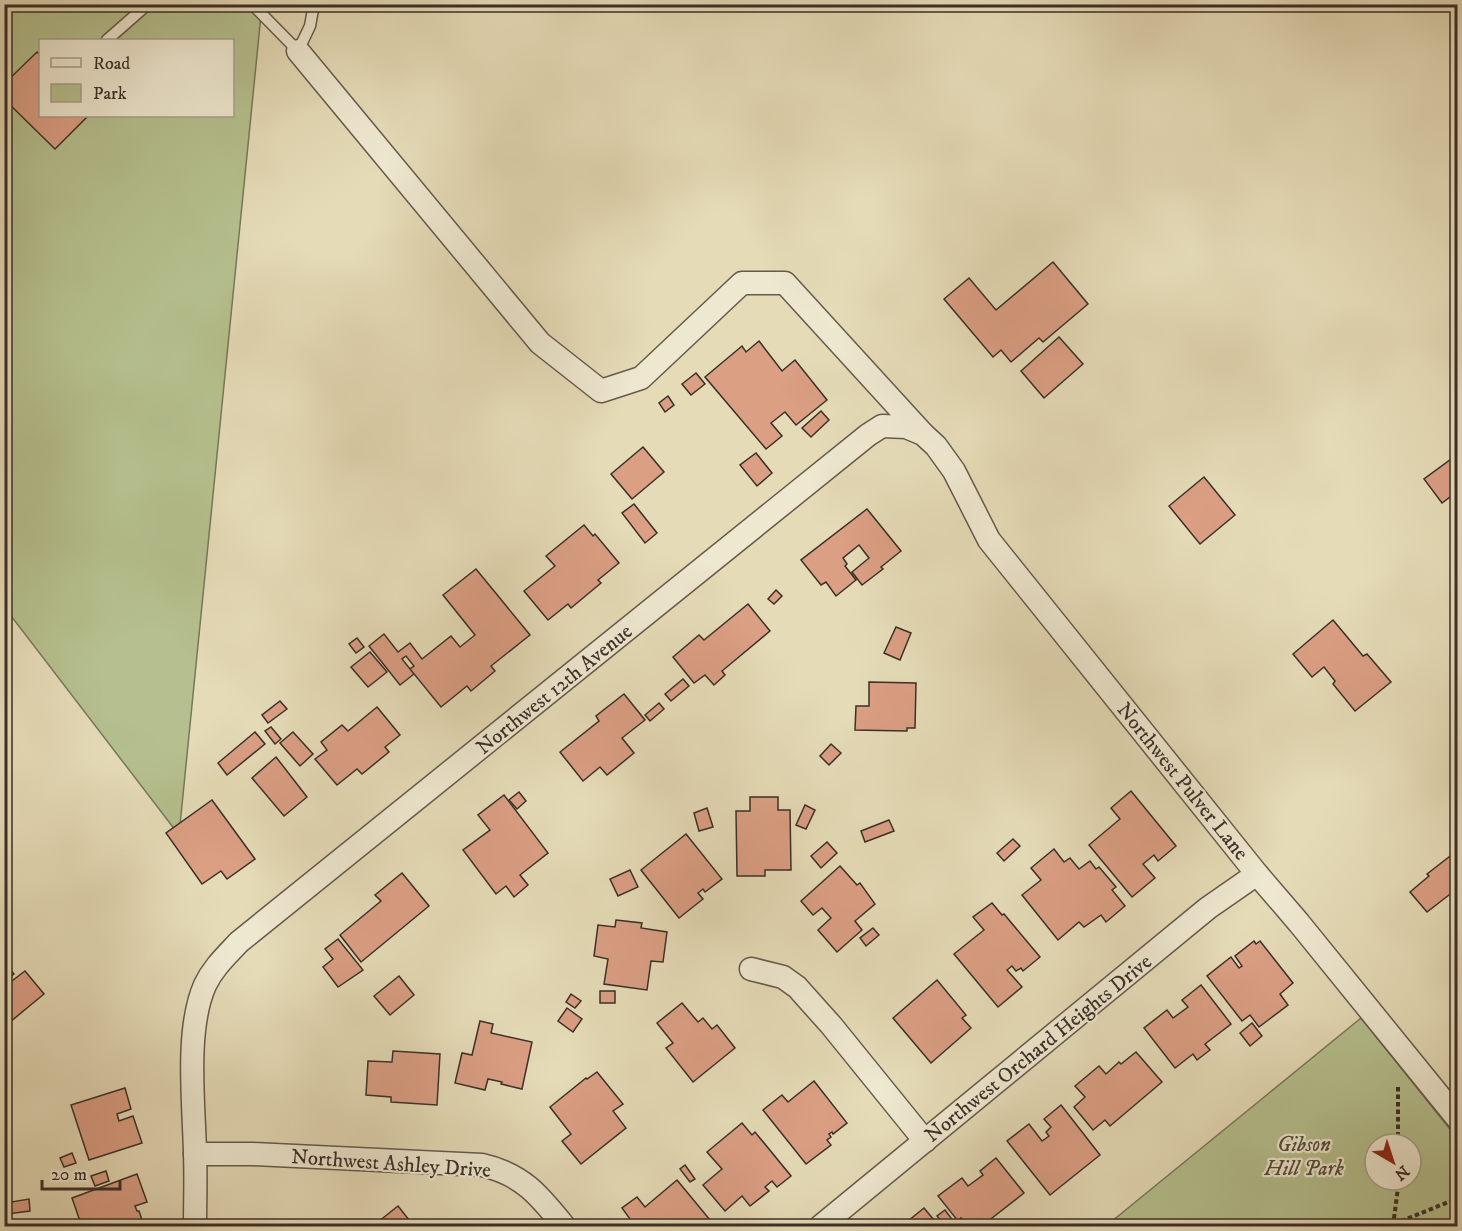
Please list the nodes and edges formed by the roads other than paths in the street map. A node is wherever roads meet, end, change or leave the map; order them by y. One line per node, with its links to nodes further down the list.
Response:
1 (148, 4): 4 (lane)
2 (252, 4): 5 (lane)
3 (314, 4): 5 (lane)
4 (108, 39)
5 (298, 51): 6 (street, Northwest Pulver Lane)
6 (923, 434): 7 (street, Northwest Pulver Lane); 8 (street, Northwest Pulver Lane)
7 (868, 435): 12 (street, Northwest 12th Avenue)
8 (1257, 874): 10 (street, Northwest Pulver Lane); 11 (street, Northwest Orchard Heights Drive)
9 (751, 969): 11 (street)
10 (1458, 1119)
11 (925, 1141): 15 (street, Northwest Orchard Heights Drive)
12 (195, 1154): 13 (street, Northwest 12th Avenue); 14 (street, Northwest Ashley Drive)
13 (195, 1227)
14 (564, 1227)
15 (821, 1227)

